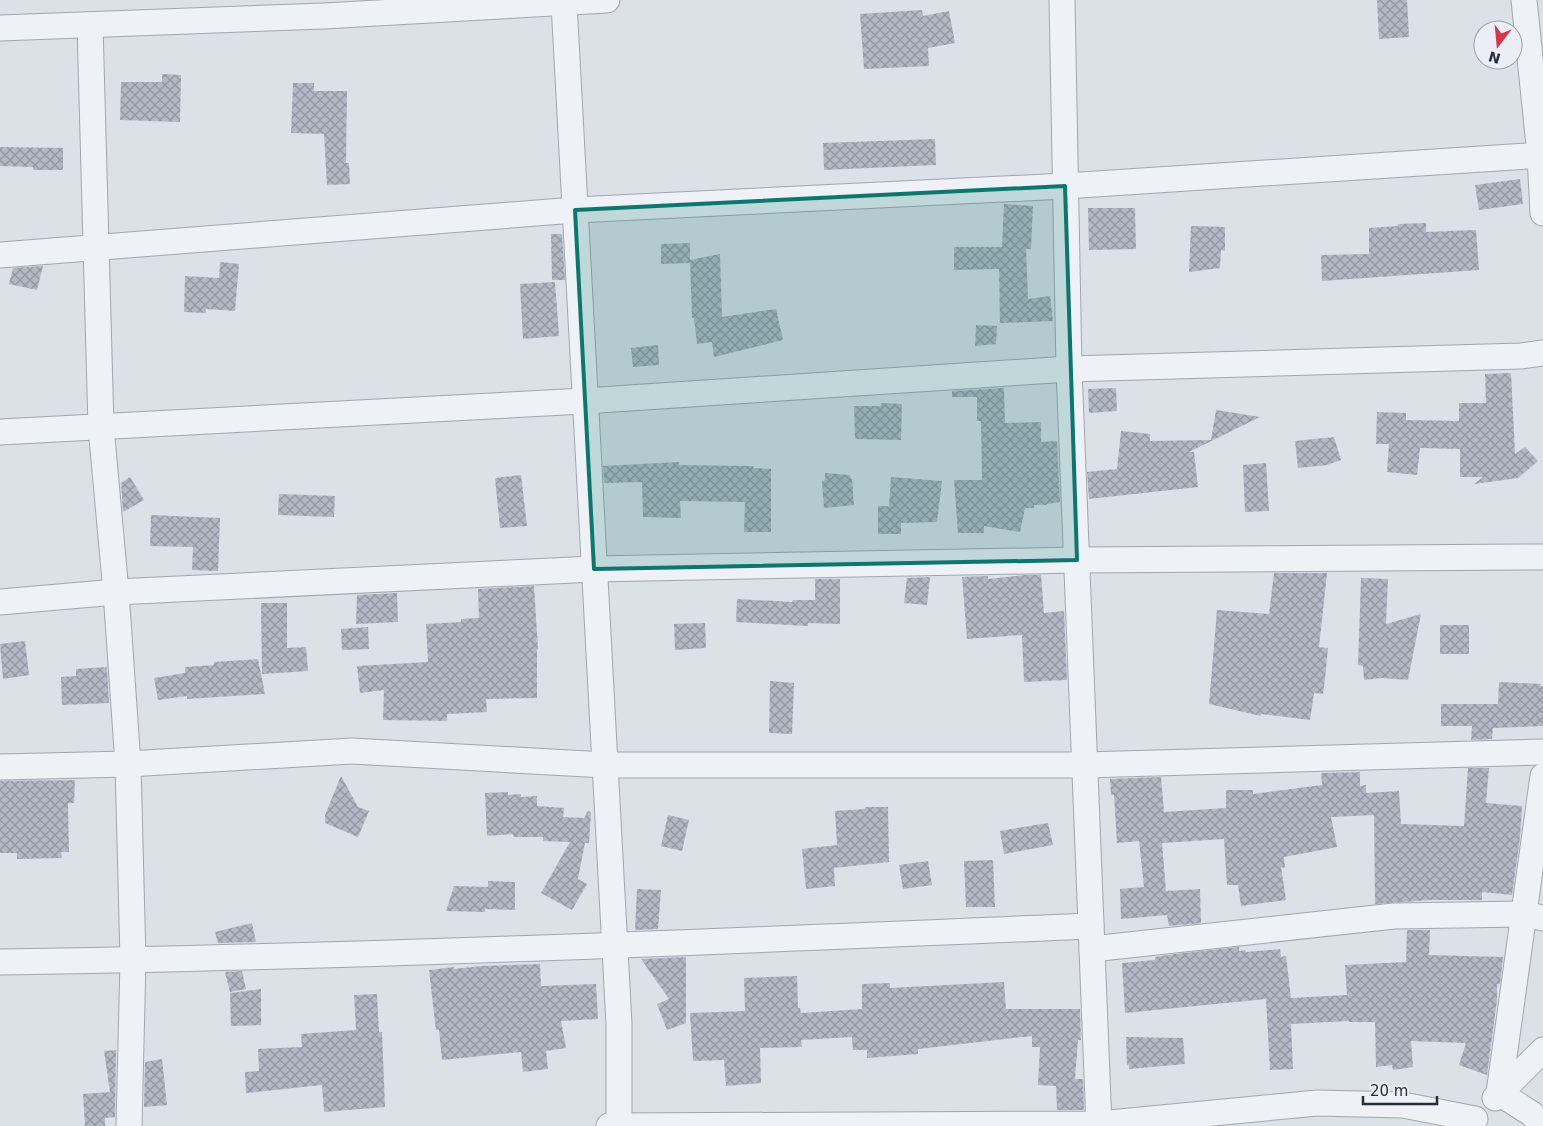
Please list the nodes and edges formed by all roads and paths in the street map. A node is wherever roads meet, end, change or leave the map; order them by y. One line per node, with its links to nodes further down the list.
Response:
1 (607, 0): 4 (street)
2 (1062, 0): 8 (street)
3 (1524, 0): 7 (street)
4 (564, 3): 5 (street); 9 (street)
5 (90, 25): 6 (street); 11 (street)
6 (0, 28)
7 (1541, 155): 8 (street); 10 (street)
8 (1066, 186): 9 (street); 14 (street)
9 (575, 210): 11 (street); 15 (street)
10 (1543, 213)
11 (96, 248): 12 (street); 16 (street)
12 (0, 255)
13 (1543, 353): 14 (street)
14 (1069, 369): 15 (street); 19 (street)
15 (584, 401): 16 (street); 20 (street)
16 (101, 427): 17 (street); 21 (street)
17 (0, 432)
18 (1543, 557): 19 (street)
19 (1077, 560): 20 (street); 26 (street)
20 (594, 569): 21 (street); 25 (street)
21 (116, 592): 22 (street); 24 (street)
22 (0, 602)
23 (1543, 752): 26 (street)
24 (128, 764): 25 (street); 27 (street); 32 (street)
25 (605, 764): 26 (street); 31 (street)
26 (1084, 765): 30 (street)
27 (0, 767)
28 (1543, 776): 29 (street)
29 (1533, 916): 30 (street); 35 (street)
30 (1092, 937): 31 (street); 37 (street)
31 (615, 946): 32 (street); 40 (street)
32 (133, 960): 33 (street); 38 (street)
33 (0, 962)
34 (1543, 1050): 35 (street)
35 (1499, 1093): 36 (street); 41 (street)
36 (1471, 1122): 37 (street)
37 (1099, 1125): 40 (street)
38 (128, 1126)
39 (609, 1126): 40 (street)
40 (619, 1126)
41 (1543, 1126)

